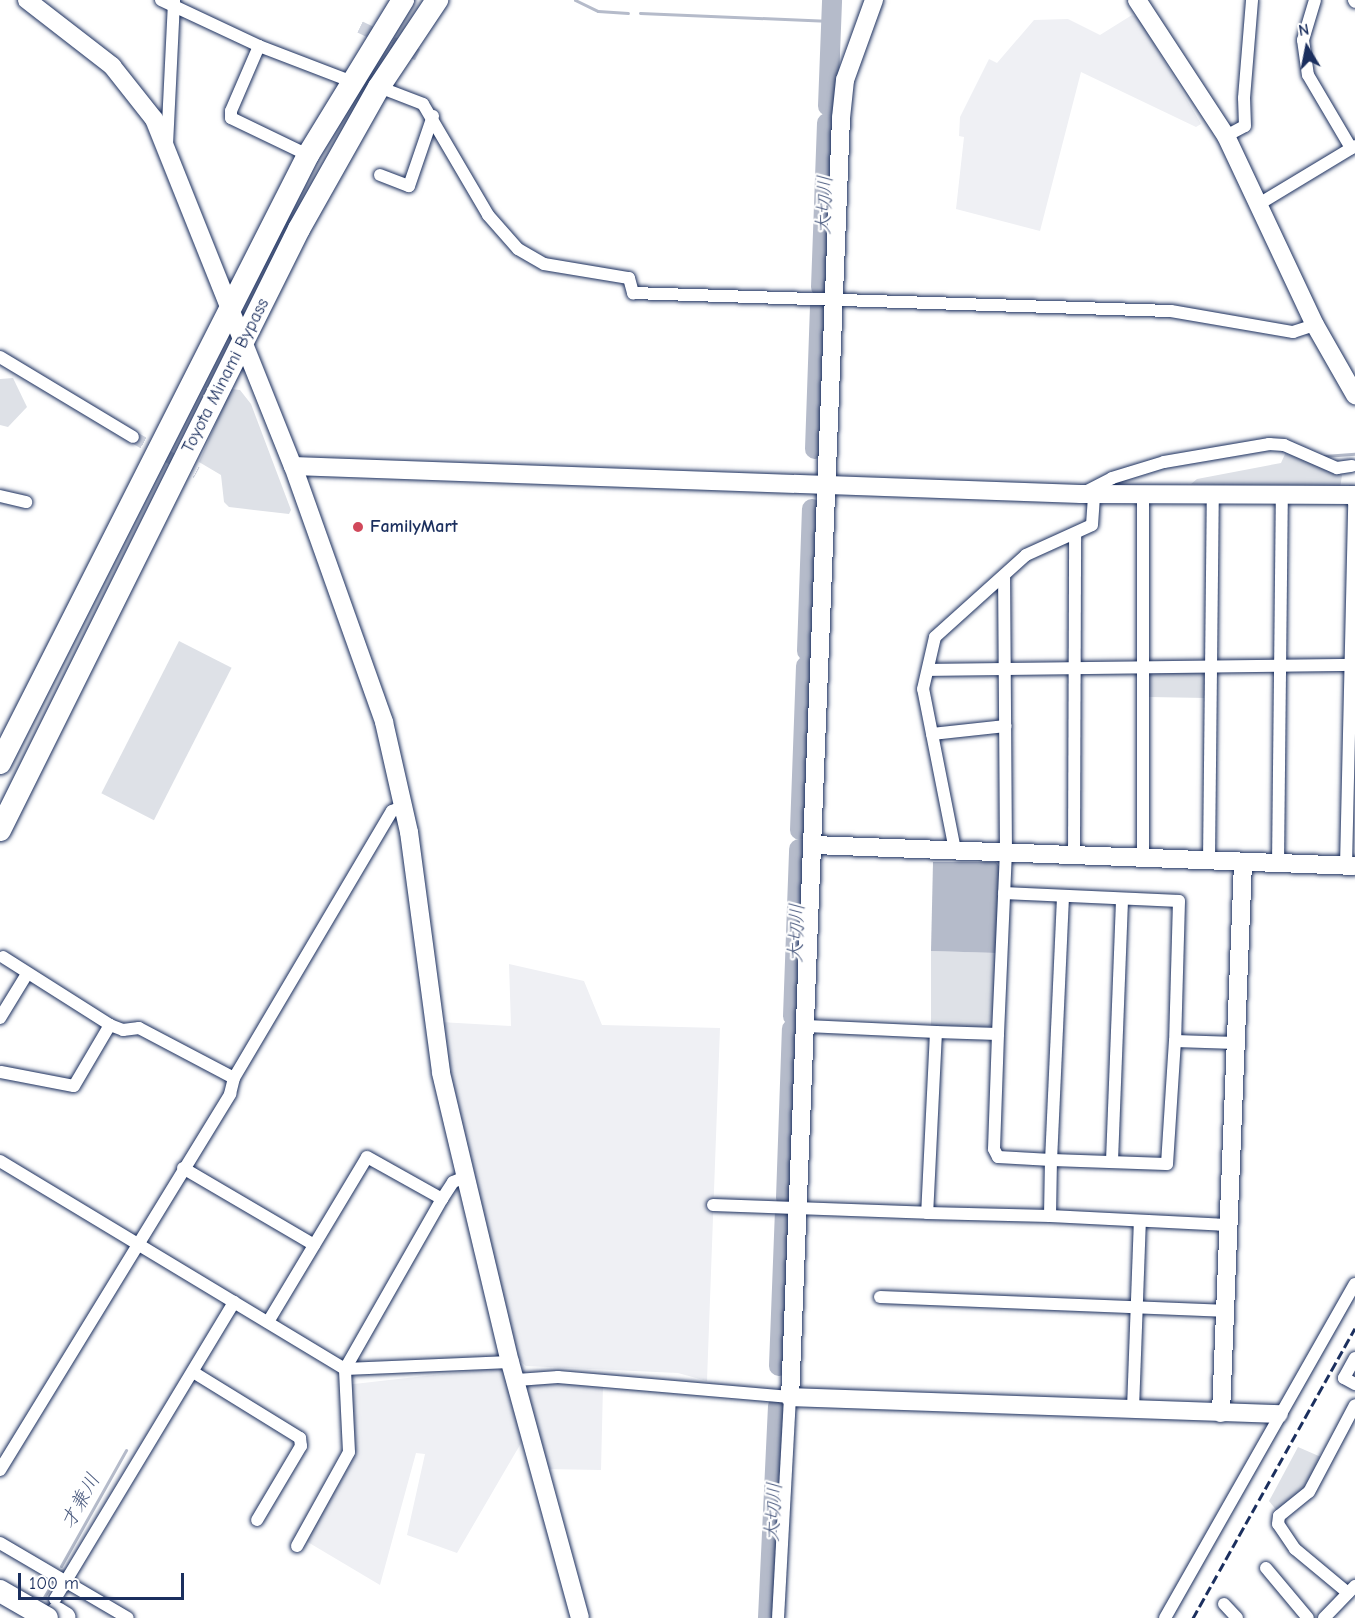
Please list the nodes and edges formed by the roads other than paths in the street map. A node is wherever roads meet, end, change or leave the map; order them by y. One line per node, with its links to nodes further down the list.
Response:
1 (27, 0): 17 (street)
2 (161, 0): 9 (street)
3 (403, 0): 11 (highway, Toyota Minami Bypass)
4 (437, 0): 12 (highway, Toyota Minami Bypass)
5 (874, 0): 22 (street)
6 (1137, 0): 14 (street)
7 (1252, 0): 14 (street)
8 (1315, 0): 16 (street)
9 (173, 3): 10 (street); 17 (street)
10 (259, 46): 11 (street); 18 (street)
11 (350, 81): 18 (highway, Toyota Minami Bypass)
12 (379, 87): 13 (street); 15 (highway, Toyota Minami Bypass)
13 (434, 116): 19 (street); 22 (street)
14 (1226, 136): 20 (street)
15 (347, 141): 21 (highway); 24 (highway, Toyota Minami Bypass)
16 (1353, 147): 20 (street)
17 (167, 149): 21 (street)
18 (308, 155): 21 (highway, Toyota Minami Bypass)
19 (380, 175)
20 (1259, 204): 23 (street)
21 (230, 298): 24 (street); 38 (highway, Toyota Minami Bypass)
22 (833, 300): 23 (street); 30 (street)
23 (1315, 325): 26 (street)
24 (245, 348): 28 (street); 38 (highway); 49 (highway, Toyota Minami Bypass)
25 (0, 357): 27 (street)
26 (1355, 395)
27 (133, 437)
28 (293, 465): 30 (street); 55 (street)
29 (1352, 466): 32 (street)
30 (828, 485): 32 (street); 57 (street)
31 (1143, 492): 32 (street); 33 (street); 45 (street)
32 (1087, 493): 39 (street)
33 (1213, 493): 34 (street); 44 (street)
34 (1282, 494): 36 (street); 42 (street)
35 (0, 496): 37 (street)
36 (1353, 496): 43 (street)
37 (26, 502)
38 (130, 507): 41 (highway, Toyota Minami Bypass)
39 (1075, 534): 40 (street); 46 (street)
40 (1004, 576): 47 (street); 48 (street)
41 (50, 663): 52 (highway, Toyota Minami Bypass); 53 (highway)
42 (1281, 665): 43 (street); 44 (street); 64 (street)
43 (1352, 665): 65 (street)
44 (1211, 666): 45 (street); 62 (street)
45 (1143, 667): 46 (street); 61 (street)
46 (1075, 668): 48 (street); 60 (street)
47 (928, 670): 48 (street); 51 (street)
48 (1005, 670): 50 (street)
49 (56, 712): 54 (highway); 56 (highway, Toyota Minami Bypass)
50 (1006, 726): 51 (street); 59 (street)
51 (932, 734): 58 (street)
52 (0, 763)
53 (0, 783)
54 (0, 804)
55 (404, 806): 79 (street); 84 (street)
56 (0, 830)
57 (814, 845): 58 (street); 73 (street)
58 (955, 850): 59 (street)
59 (1006, 853): 60 (street); 66 (street)
60 (1074, 855): 61 (street)
61 (1143, 857): 62 (street)
62 (1209, 860): 63 (street)
63 (1244, 862): 64 (street); 77 (street)
64 (1278, 864): 65 (street)
65 (1351, 866)
66 (1004, 894): 67 (street); 75 (street)
67 (1063, 897): 68 (street); 80 (street)
68 (1122, 900): 76 (street); 82 (street)
69 (3, 957): 70 (street)
70 (27, 974): 71 (street); 72 (street)
71 (0, 1018)
72 (110, 1025): 78 (street); 79 (street)
73 (807, 1026): 74 (street); 87 (street)
74 (936, 1032): 75 (street); 88 (street)
75 (998, 1034): 80 (street)
76 (1175, 1041): 77 (street); 82 (street)
77 (1236, 1043): 91 (street)
78 (0, 1070)
79 (234, 1078): 83 (street)
80 (1051, 1160): 82 (street); 89 (street)
81 (0, 1161): 92 (street)
82 (1112, 1161)
83 (183, 1168): 92 (street); 93 (street)
84 (465, 1177): 85 (street); 101 (street)
85 (442, 1199): 93 (street); 102 (street)
86 (712, 1205): 87 (street)
87 (800, 1210): 88 (street); 106 (street)
88 (927, 1212): 89 (street)
89 (1050, 1216): 90 (street)
90 (1140, 1222): 91 (street); 97 (street)
91 (1228, 1226): 98 (street)
92 (138, 1243): 96 (street); 111 (street)
93 (314, 1245): 99 (street)
94 (1355, 1284): 110 (street)
95 (880, 1297): 97 (street)
96 (234, 1302): 99 (street); 103 (street)
97 (1138, 1308): 98 (street); 108 (street)
98 (1223, 1311): 109 (street)
99 (268, 1322): 102 (street)
100 (1355, 1358): 105 (street)
101 (510, 1362): 102 (street); 104 (street)
102 (345, 1369): 114 (street)
103 (193, 1372): 112 (street); 116 (street)
104 (517, 1380): 106 (street); 122 (street)
105 (1355, 1384)
106 (790, 1397): 108 (street); 123 (street)
107 (1355, 1405): 117 (street)
108 (1133, 1409): 109 (street)
109 (1221, 1413): 110 (street)
110 (1280, 1414): 124 (street)
111 (0, 1470)
112 (257, 1520)
113 (0, 1543): 116 (street)
114 (297, 1546)
115 (1266, 1568): 126 (street)
116 (63, 1582): 120 (street); 121 (street)
117 (1351, 1590): 127 (street)
118 (0, 1591): 120 (highway, bridge)
119 (1224, 1604): 125 (street)
120 (56, 1612)
121 (128, 1618)
122 (580, 1618)
123 (778, 1618)
124 (1165, 1618)
125 (1237, 1618)
126 (1308, 1618)
127 (1324, 1618)

